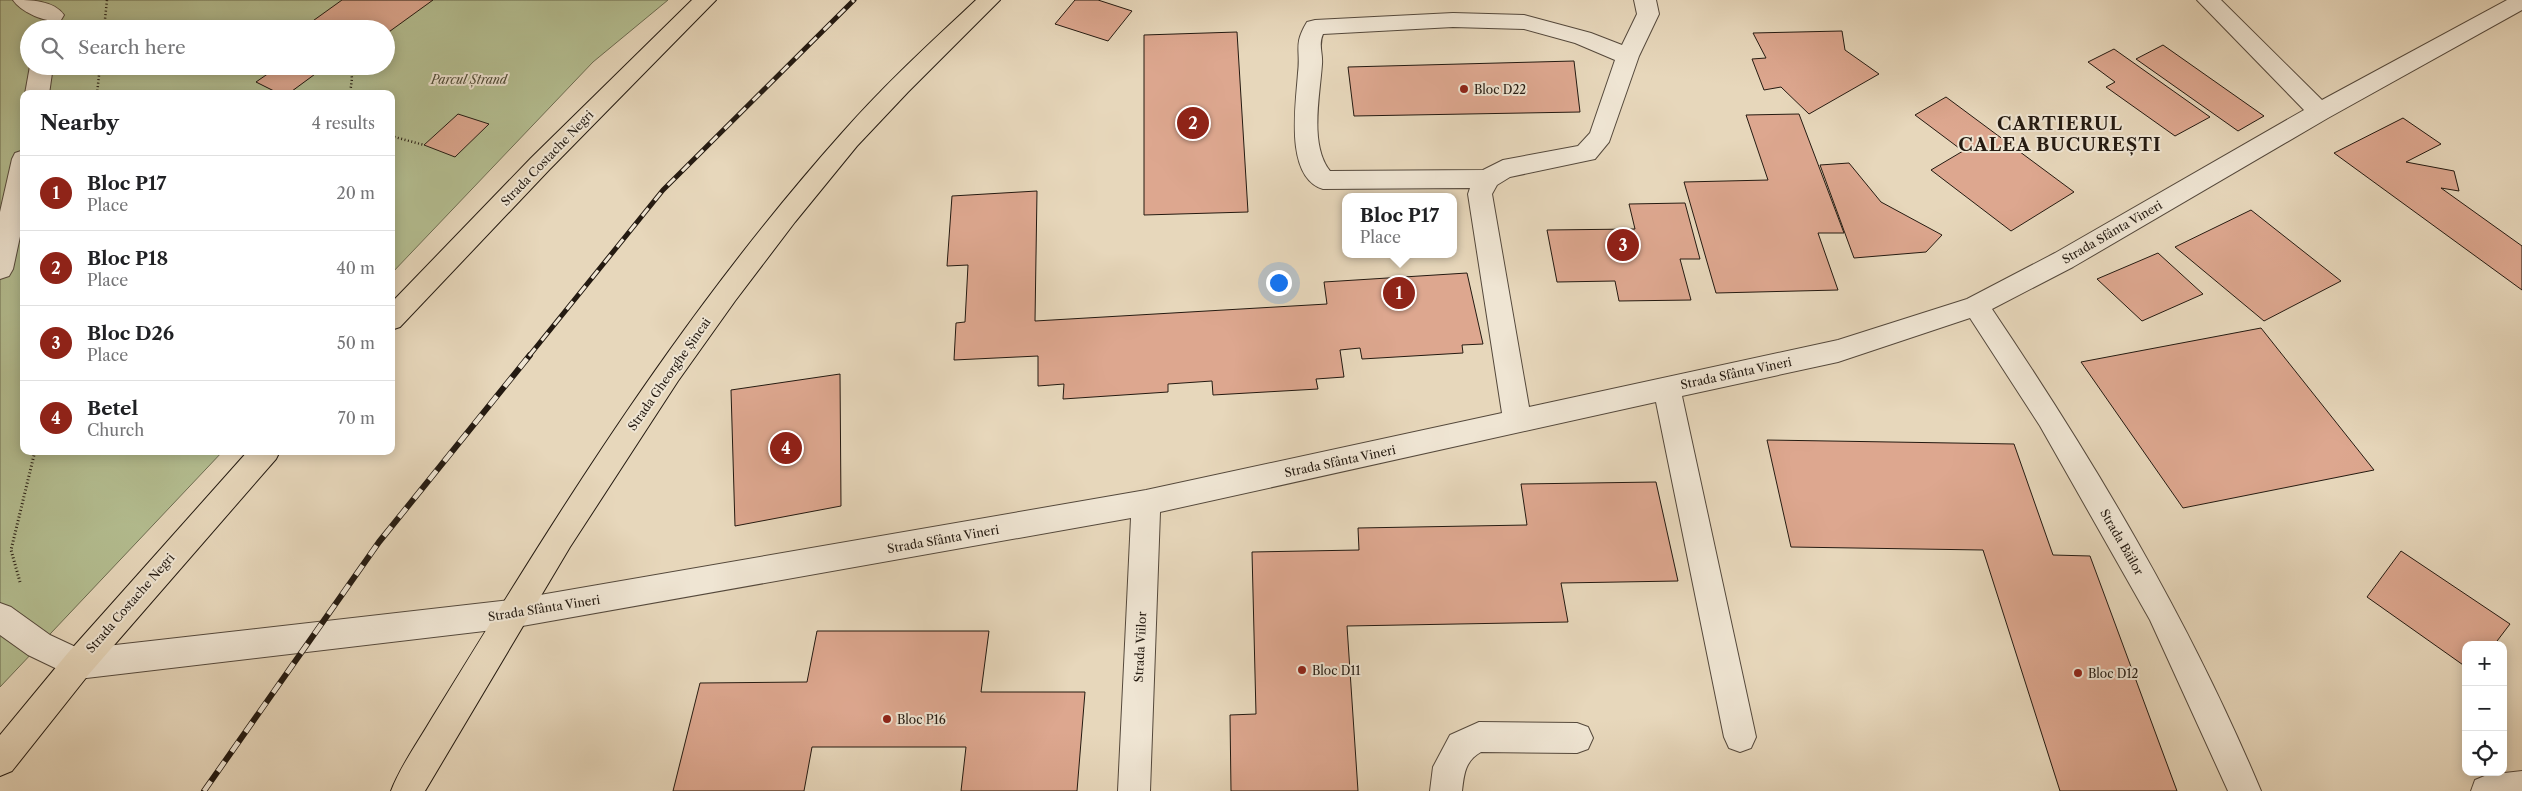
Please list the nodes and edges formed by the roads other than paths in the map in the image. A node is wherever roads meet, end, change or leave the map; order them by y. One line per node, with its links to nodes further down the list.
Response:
1 (24, 0): 7 (street)
2 (705, 0): 16 (main road, Strada Costache Negri)
3 (988, 0): 21 (main road, Strada Gheorghe Șincai)
4 (1645, 0): 8 (street)
5 (2208, 0): 11 (street)
6 (2522, 1): 11 (street, Strada Sfânta Vineri)
7 (52, 15)
8 (1628, 56): 13 (street); 13 (street)
9 (40, 75): 10 (street)
10 (38, 90)
11 (2320, 112): 15 (street, Strada Sfânta Vineri)
12 (20, 177): 14 (street)
13 (1487, 178): 18 (street)
14 (0, 269)
15 (1976, 306): 17 (street, Strada Sfânta Vineri); 31 (street, Strada Băilor)
16 (395, 316)
17 (1667, 388): 18 (street, Strada Sfânta Vineri); 24 (street)
18 (1518, 422): 20 (street, Strada Sfânta Vineri)
19 (262, 455): 23 (main road, Strada Costache Negri)
20 (1146, 503): 21 (street, Strada Sfânta Vineri); 29 (street, Strada Viilor)
21 (511, 614): 23 (street, Strada Sfânta Vineri); 28 (main road, Strada Gheorghe Șincai)
22 (0, 617): 23 (street)
23 (78, 664): 26 (main road, Strada Costache Negri)
24 (1740, 737)
25 (1577, 738): 30 (street)
26 (0, 760)
27 (2522, 787): 32 (street)
28 (407, 791)
29 (1134, 791)
30 (1446, 791)
31 (2245, 791)
32 (2486, 791)

